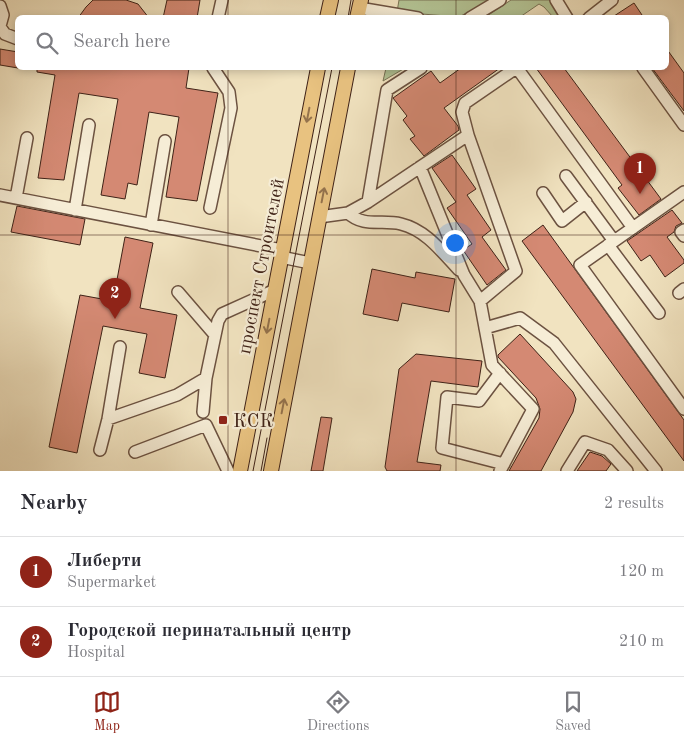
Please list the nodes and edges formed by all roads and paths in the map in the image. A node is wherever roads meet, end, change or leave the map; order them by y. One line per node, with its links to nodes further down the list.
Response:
1 (222, 0): 9 (street)
2 (331, 0): 10 (main road)
3 (500, 0): 12 (street)
4 (556, 0): 13 (street)
5 (612, 0): 8 (street)
6 (0, 6): 14 (street)
7 (359, 9): 11 (street)
8 (604, 13)
9 (219, 15)
10 (328, 15)
11 (398, 15)
12 (475, 15)
13 (565, 15)
14 (0, 27): 15 (street)
15 (15, 38)
16 (214, 70): 36 (street)
17 (318, 70): 45 (main road, проспект Строителей, one-way to 45)
18 (348, 70): 39 (main road, one-way to 18)
19 (418, 70): 34 (street)
20 (513, 70): 25 (street)
21 (517, 70): 41 (street)
22 (644, 70): 23 (street)
23 (684, 125)
24 (89, 126): 37 (street)
25 (468, 134): 28 (street); 50 (street)
26 (27, 138): 33 (street)
27 (165, 141): 40 (street)
28 (420, 167): 34 (street); 47 (street)
29 (566, 176): 35 (street)
30 (684, 192): 41 (street)
31 (543, 193): 35 (street)
32 (0, 195): 33 (street)
33 (16, 198): 37 (street)
34 (368, 202): 38 (street)
35 (586, 202): 44 (street)
36 (210, 208)
37 (76, 210): 40 (street)
38 (348, 213): 39 (street); 47 (street)
39 (319, 217): 46 (main road)
40 (152, 225): 45 (street)
41 (633, 228): 44 (street)
42 (684, 230): 43 (street)
43 (684, 236)
44 (611, 243): 51 (street); 57 (street)
45 (282, 254): 46 (street); 48 (main road, проспект Строителей)
46 (310, 263): 65 (main road, one-way to 46)
47 (464, 275): 50 (street)
48 (275, 290): 53 (street); 64 (main road, проспект Строителей, one-way to 64)
49 (178, 292): 53 (street)
50 (480, 301): 52 (street)
51 (659, 313)
52 (485, 328): 55 (street); 68 (street)
53 (215, 335): 56 (street)
54 (120, 347): 59 (street)
55 (500, 373): 62 (street); 62 (street)
56 (206, 378): 58 (street); 59 (street)
57 (684, 409)
58 (203, 412)
59 (108, 419): 60 (street)
60 (100, 450)
61 (134, 452): 63 (street)
62 (502, 468)
63 (228, 471)
64 (240, 471)
65 (271, 471)
66 (567, 471): 67 (street)
67 (627, 471)
68 (656, 471)

